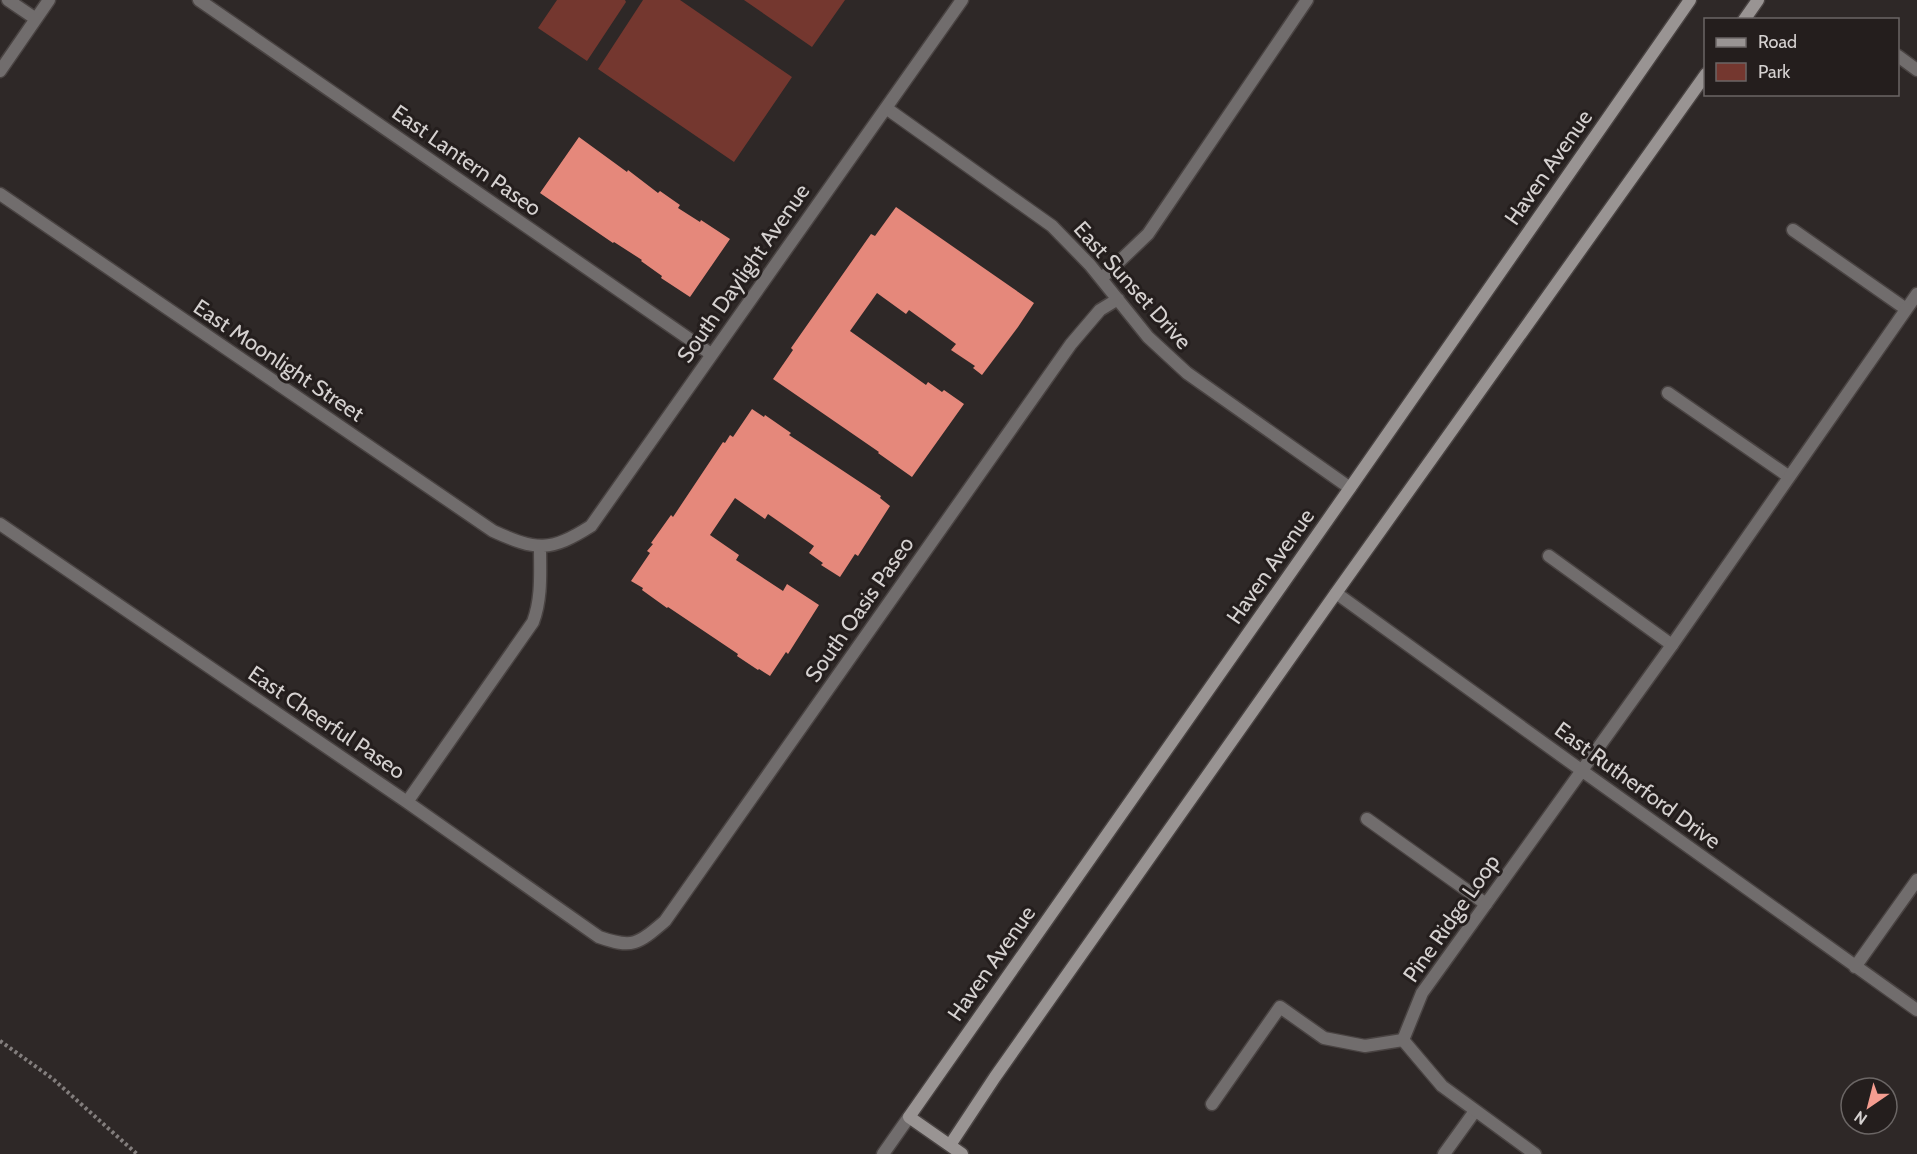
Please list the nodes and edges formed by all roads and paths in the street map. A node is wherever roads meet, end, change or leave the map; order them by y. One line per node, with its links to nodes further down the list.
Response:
1 (8, 0): 9 (street)
2 (49, 0): 9 (street)
3 (199, 0): 21 (street, East Lantern Paseo)
4 (963, 0): 14 (street, South Daylight Avenue)
5 (1307, 0): 17 (street)
6 (1690, 0): 24 (main road, Haven Avenue)
7 (1758, 0): 8 (main road)
8 (1745, 18)
9 (36, 19): 11 (street)
10 (1899, 57): 12 (street)
11 (0, 70)
12 (1917, 70)
13 (1704, 77): 28 (main road)
14 (886, 108): 17 (street, East Sunset Drive); 21 (street, South Daylight Avenue)
15 (0, 194): 26 (street, East Moonlight Street)
16 (1793, 230): 20 (street)
17 (1101, 278): 19 (street, East Sunset Drive)
18 (1917, 294): 20 (street, Pine Ridge Loop)
19 (1118, 298): 24 (street, East Sunset Drive); 35 (street, South Oasis Paseo)
20 (1906, 309): 23 (street, Pine Ridge Loop)
21 (711, 354): 26 (street, South Daylight Avenue)
22 (1668, 393): 23 (street)
23 (1788, 476): 29 (street, Pine Ridge Loop)
24 (1350, 488): 42 (main road, Haven Avenue)
25 (0, 524): 31 (street, East Cheerful Paseo)
26 (540, 548): 31 (street)
27 (1549, 556): 29 (street)
28 (1336, 593): 30 (street, East Rutherford Drive); 43 (main road)
29 (1672, 645): 30 (street, Pine Ridge Loop)
30 (1581, 770): 34 (street, Pine Ridge Loop); 36 (street, East Rutherford Drive)
31 (407, 802): 35 (street, East Cheerful Paseo)
32 (1367, 819): 34 (street)
33 (1917, 880): 36 (street)
34 (1486, 904): 38 (street, Pine Ridge Loop)
35 (634, 944)
36 (1855, 967): 37 (street, East Rutherford Drive)
37 (1917, 1010)
38 (1403, 1040): 40 (street); 41 (street)
39 (0, 1041): 44 (path)
40 (1212, 1104)
41 (1475, 1110): 47 (street); 48 (street)
42 (909, 1117): 43 (main road); 45 (street, Haven Avenue)
43 (947, 1150): 46 (main road)
44 (136, 1154)
45 (883, 1154)
46 (962, 1154)
47 (1444, 1154)
48 (1535, 1154)

